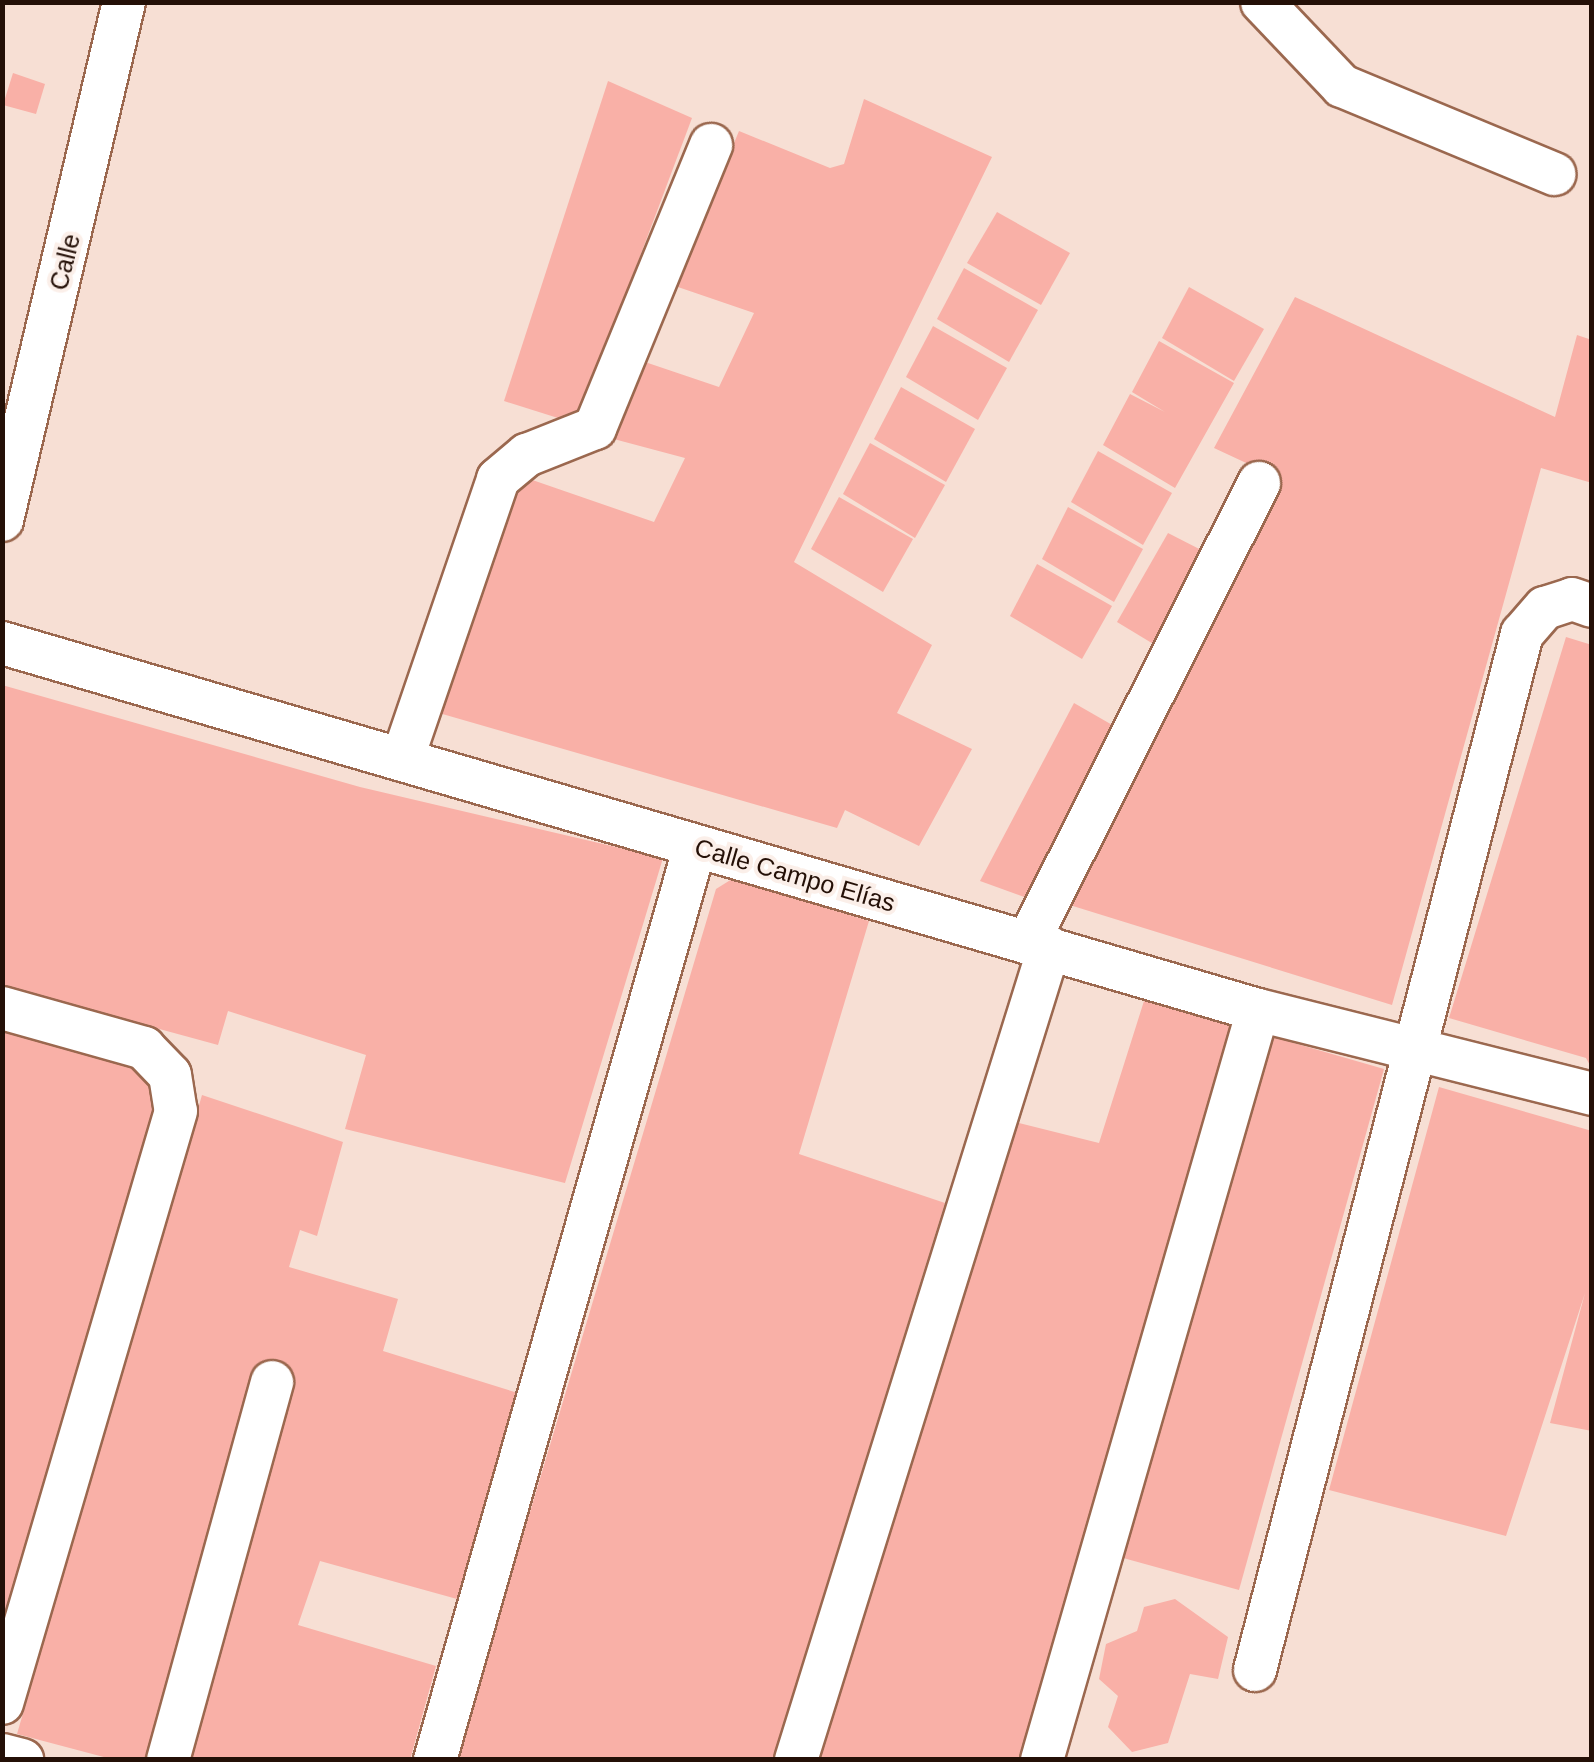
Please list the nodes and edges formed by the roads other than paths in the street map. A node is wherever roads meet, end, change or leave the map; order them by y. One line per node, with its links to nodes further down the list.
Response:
1 (124, 2): 6 (street, Calle)
2 (1262, 2): 4 (street)
3 (711, 145): 9 (street)
4 (1554, 174)
5 (1259, 483): 11 (street)
6 (2, 520)
7 (1592, 606): 14 (street)
8 (2, 643): 9 (street, Calle Campo Elías)
9 (402, 760): 10 (street, Calle Campo Elías)
10 (695, 846): 11 (street, Calle Campo Elías); 22 (street)
11 (1038, 945): 13 (street, Calle Campo Elías); 23 (street)
12 (2, 1008): 18 (street)
13 (1258, 1010): 14 (street, Calle Campo Elías); 24 (street)
14 (1418, 1045): 15 (street, Calle Campo Elías); 17 (street)
15 (1592, 1094)
16 (272, 1382): 21 (street)
17 (1255, 1670)
18 (2, 1703)
19 (2, 1755): 20 (street)
20 (22, 1760)
21 (168, 1760)
22 (435, 1760)
23 (796, 1760)
24 (1042, 1760)

